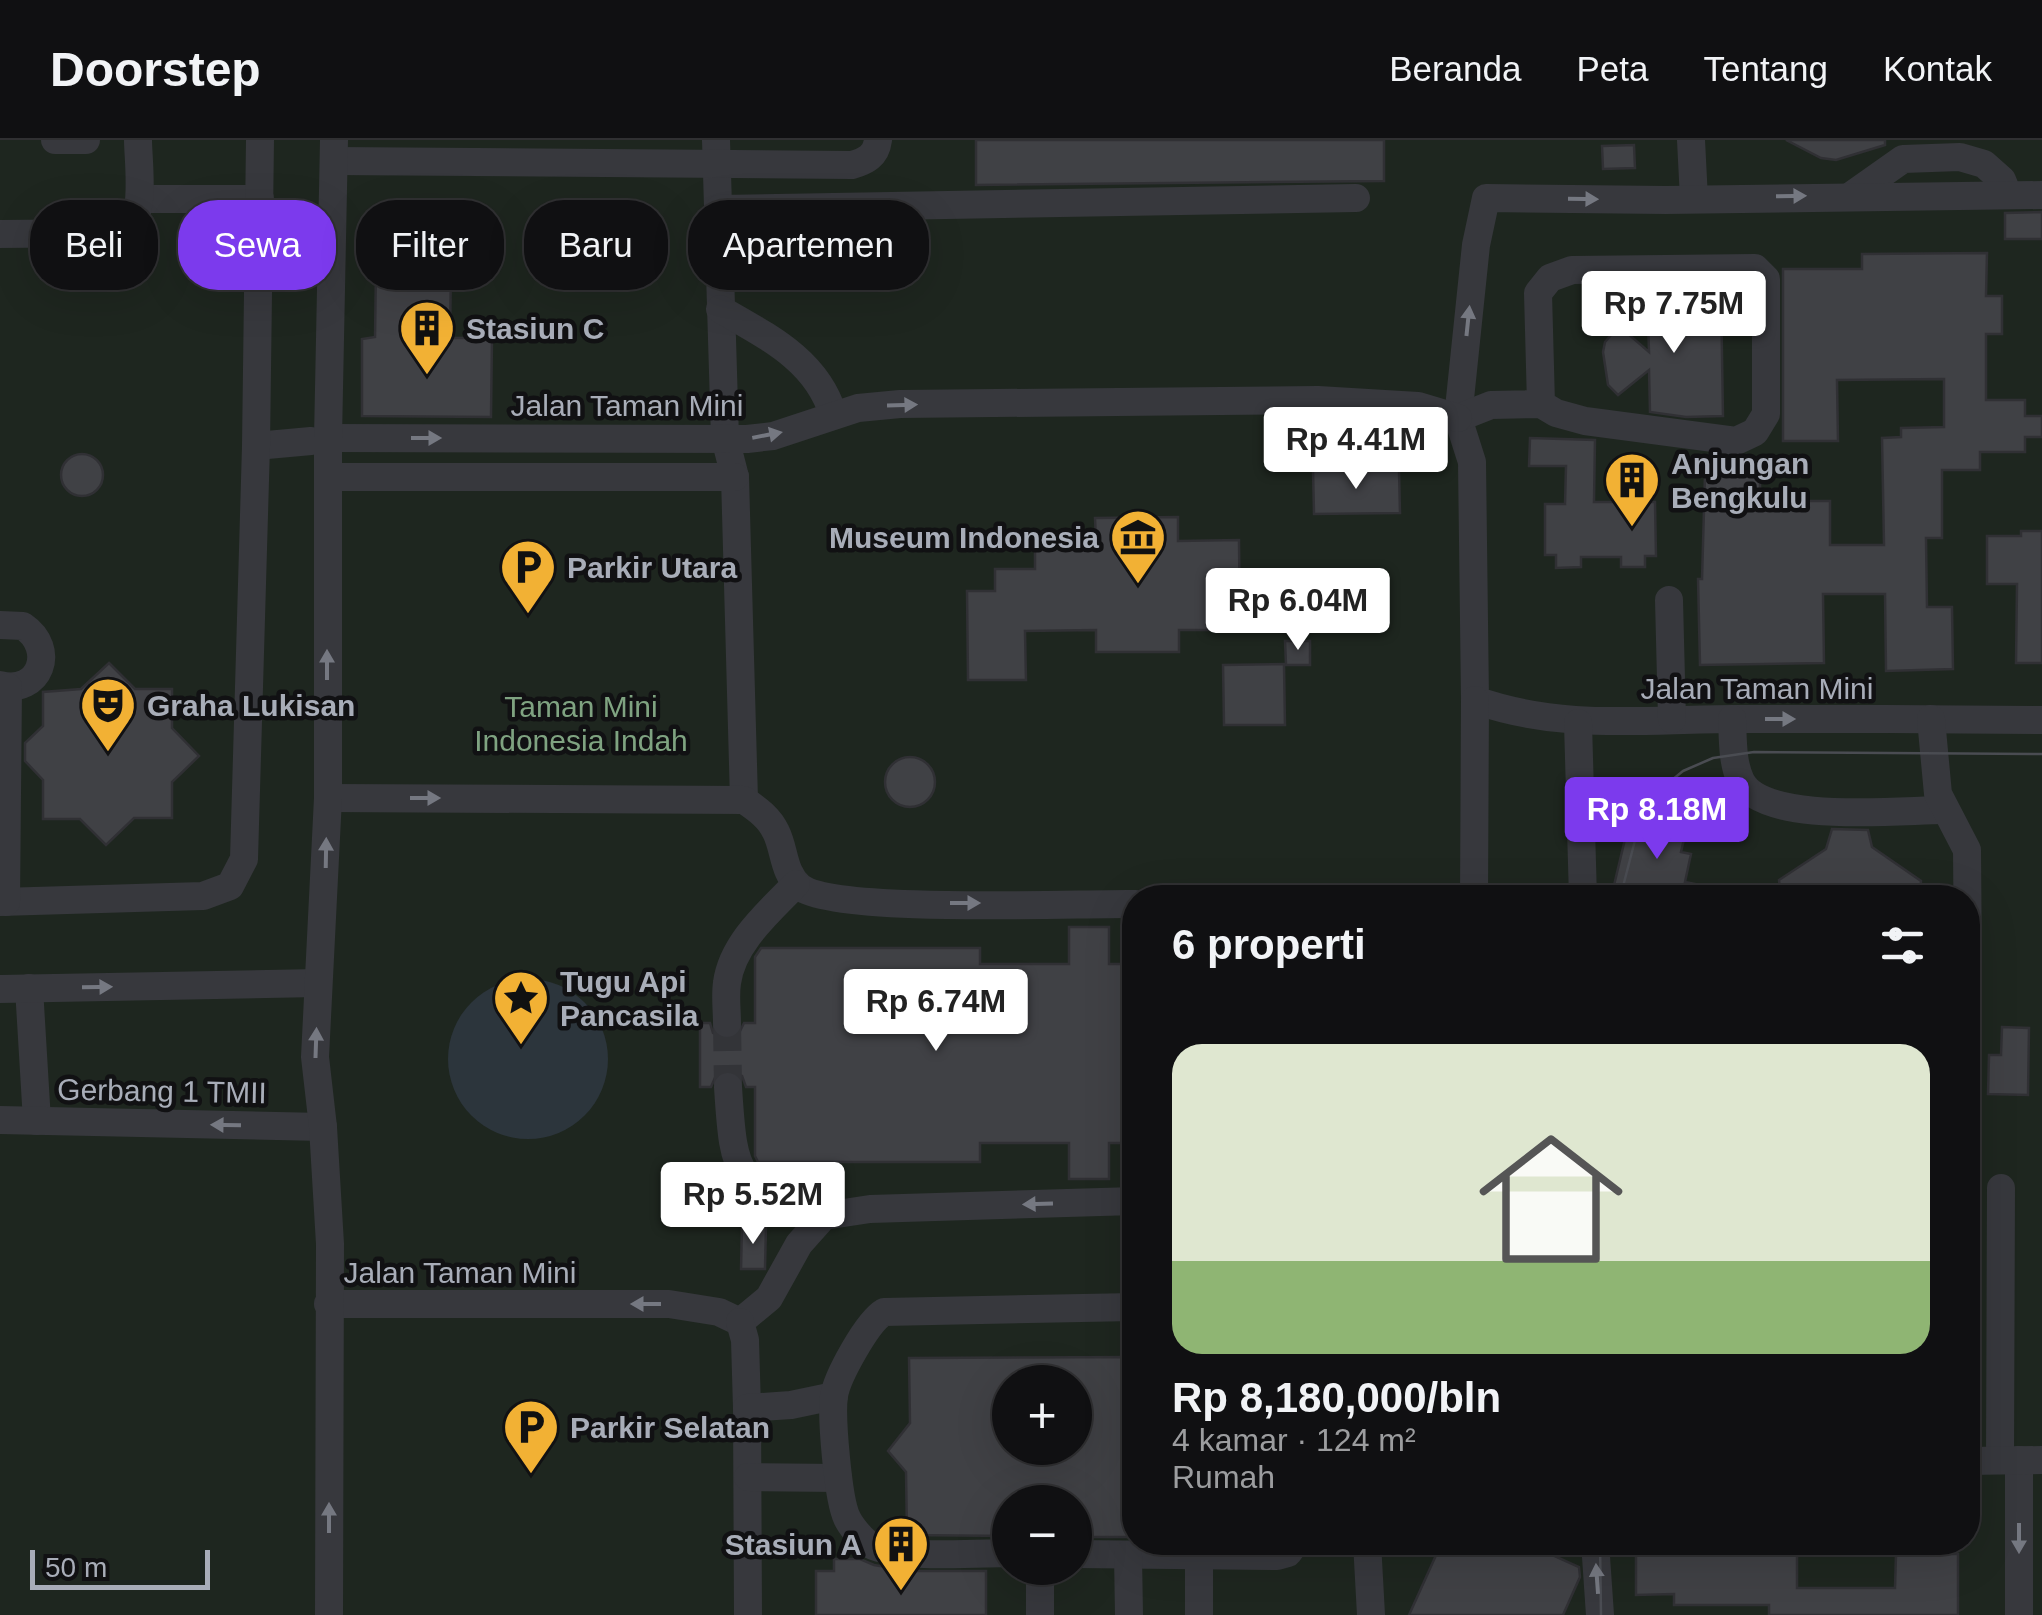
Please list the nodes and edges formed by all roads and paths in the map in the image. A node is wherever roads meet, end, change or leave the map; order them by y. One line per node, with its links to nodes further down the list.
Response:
1 (55, 140): 2 (lane)
2 (86, 140)
3 (138, 140): 15 (lane)
4 (260, 140): 16 (lane)
5 (878, 140): 10 (lane)
6 (1691, 140): 17 (lane)
7 (1960, 148): 8 (lane); 11 (lane)
8 (1902, 149): 13 (lane)
9 (334, 151): 10 (lane); 27 (lane)
10 (716, 152): 18 (lane)
11 (2008, 195): 12 (lane); 13 (lane)
12 (2042, 195)
13 (1852, 196): 17 (lane, one-way to 13)
14 (1356, 198): 19 (lane)
15 (140, 199): 16 (lane); 20 (lane)
16 (260, 199): 28 (lane)
17 (1694, 199): 25 (lane, one-way to 17)
18 (719, 200)
19 (929, 205)
20 (0, 234)
21 (720, 290): 22 (lane)
22 (720, 308): 24 (lane); 26 (lane)
23 (1541, 404): 23 (lane); 25 (lane)
24 (833, 414): 25 (lane, Jalan Taman Mini, one-way to 25); 26 (lane, Jalan Taman Mini, one-way to 24)
25 (1458, 418): 34 (lane)
26 (725, 438): 27 (lane, Jalan Taman Mini, one-way to 26); 30 (lane)
27 (320, 439): 28 (lane); 29 (lane, Jalan Taman Mini)
28 (256, 446): 47 (lane)
29 (328, 478): 30 (lane); 40 (lane, Jalan Taman Mini, one-way to 29)
30 (735, 478): 41 (lane)
31 (1669, 600): 37 (lane)
32 (0, 625): 33 (lane)
33 (4, 686): 47 (lane)
34 (1475, 700): 39 (lane, Jalan Taman Mini); 44 (lane)
35 (1732, 719): 36 (lane, Jalan Taman Mini, one-way to 36); 37 (lane, Jalan Taman Mini); 42 (lane)
36 (1931, 719): 38 (lane, Jalan Taman Mini); 42 (lane)
37 (1672, 720): 39 (lane, Jalan Taman Mini)
38 (2042, 720)
39 (1578, 723): 45 (lane)
40 (328, 798): 41 (lane, one-way to 41); 49 (lane, Jalan Taman Mini, one-way to 40)
41 (744, 800): 43 (lane)
42 (1944, 810): 46 (lane)
43 (796, 884): 48 (lane, one-way to 48); 52 (lane)
44 (1474, 885)
45 (1583, 885)
46 (1968, 885)
47 (3, 902)
48 (1122, 904)
49 (318, 983): 51 (lane, one-way to 49); 56 (lane, Jalan Taman Mini, one-way to 49)
50 (0, 988): 51 (lane)
51 (30, 988): 55 (lane)
52 (728, 1024)
53 (728, 1086): 59 (lane)
54 (0, 1120): 55 (lane, Gerbang 1 TMII)
55 (36, 1121): 56 (lane, Gerbang 1 TMII, one-way to 55)
56 (323, 1127): 60 (lane, Jalan Taman Mini)
57 (2001, 1188): 66 (lane)
58 (1122, 1200): 59 (lane, one-way to 59)
59 (824, 1216): 62 (lane)
60 (328, 1304): 62 (lane, Jalan Taman Mini, one-way to 60); 78 (lane, Jalan Taman Mini, one-way to 60)
61 (1122, 1307): 63 (lane)
62 (740, 1322): 64 (lane)
63 (834, 1396): 64 (lane); 68 (lane)
64 (746, 1408): 67 (lane)
65 (1980, 1460): 66 (lane)
66 (2020, 1460): 85 (lane, one-way to 85)
67 (748, 1477): 68 (lane); 79 (lane)
68 (838, 1478): 69 (lane)
69 (992, 1553)
70 (1092, 1554): 71 (lane)
71 (1122, 1555)
72 (1128, 1555): 76 (lane); 81 (lane)
73 (1281, 1555): 76 (lane)
74 (1369, 1555): 83 (lane)
75 (1596, 1555): 84 (lane, one-way to 75)
76 (1198, 1556): 82 (lane)
77 (1040, 1585): 80 (lane)
78 (328, 1615)
79 (748, 1615)
80 (1040, 1615)
81 (1129, 1615)
82 (1199, 1615)
83 (1371, 1615)
84 (1600, 1615)
85 (2019, 1615)

